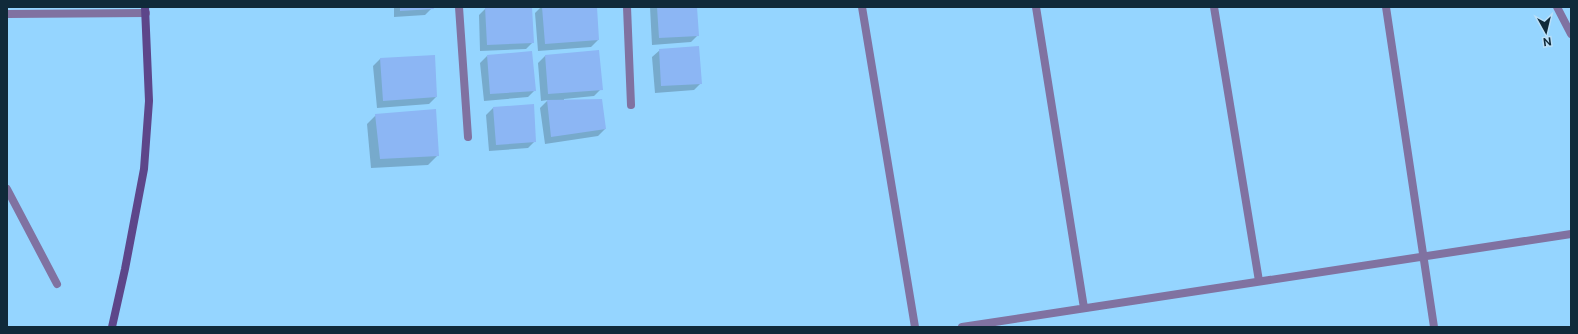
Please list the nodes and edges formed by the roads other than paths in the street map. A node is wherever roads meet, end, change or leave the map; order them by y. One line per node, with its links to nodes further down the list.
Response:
1 (459, 7): 12 (street)
2 (627, 7): 11 (street)
3 (862, 7): 20 (street)
4 (1036, 7): 18 (street)
5 (1214, 7): 16 (street)
6 (1386, 7): 15 (street)
7 (1557, 7): 10 (street)
8 (146, 10): 9 (street); 19 (main road)
9 (7, 14)
10 (1571, 34)
11 (631, 105)
12 (468, 137)
13 (7, 189): 17 (street)
14 (1571, 234): 15 (street)
15 (1423, 256): 16 (street); 22 (street)
16 (1258, 282): 18 (street)
17 (57, 284)
18 (1084, 308): 21 (street)
19 (112, 327)
20 (915, 327)
21 (962, 327)
22 (1434, 327)

